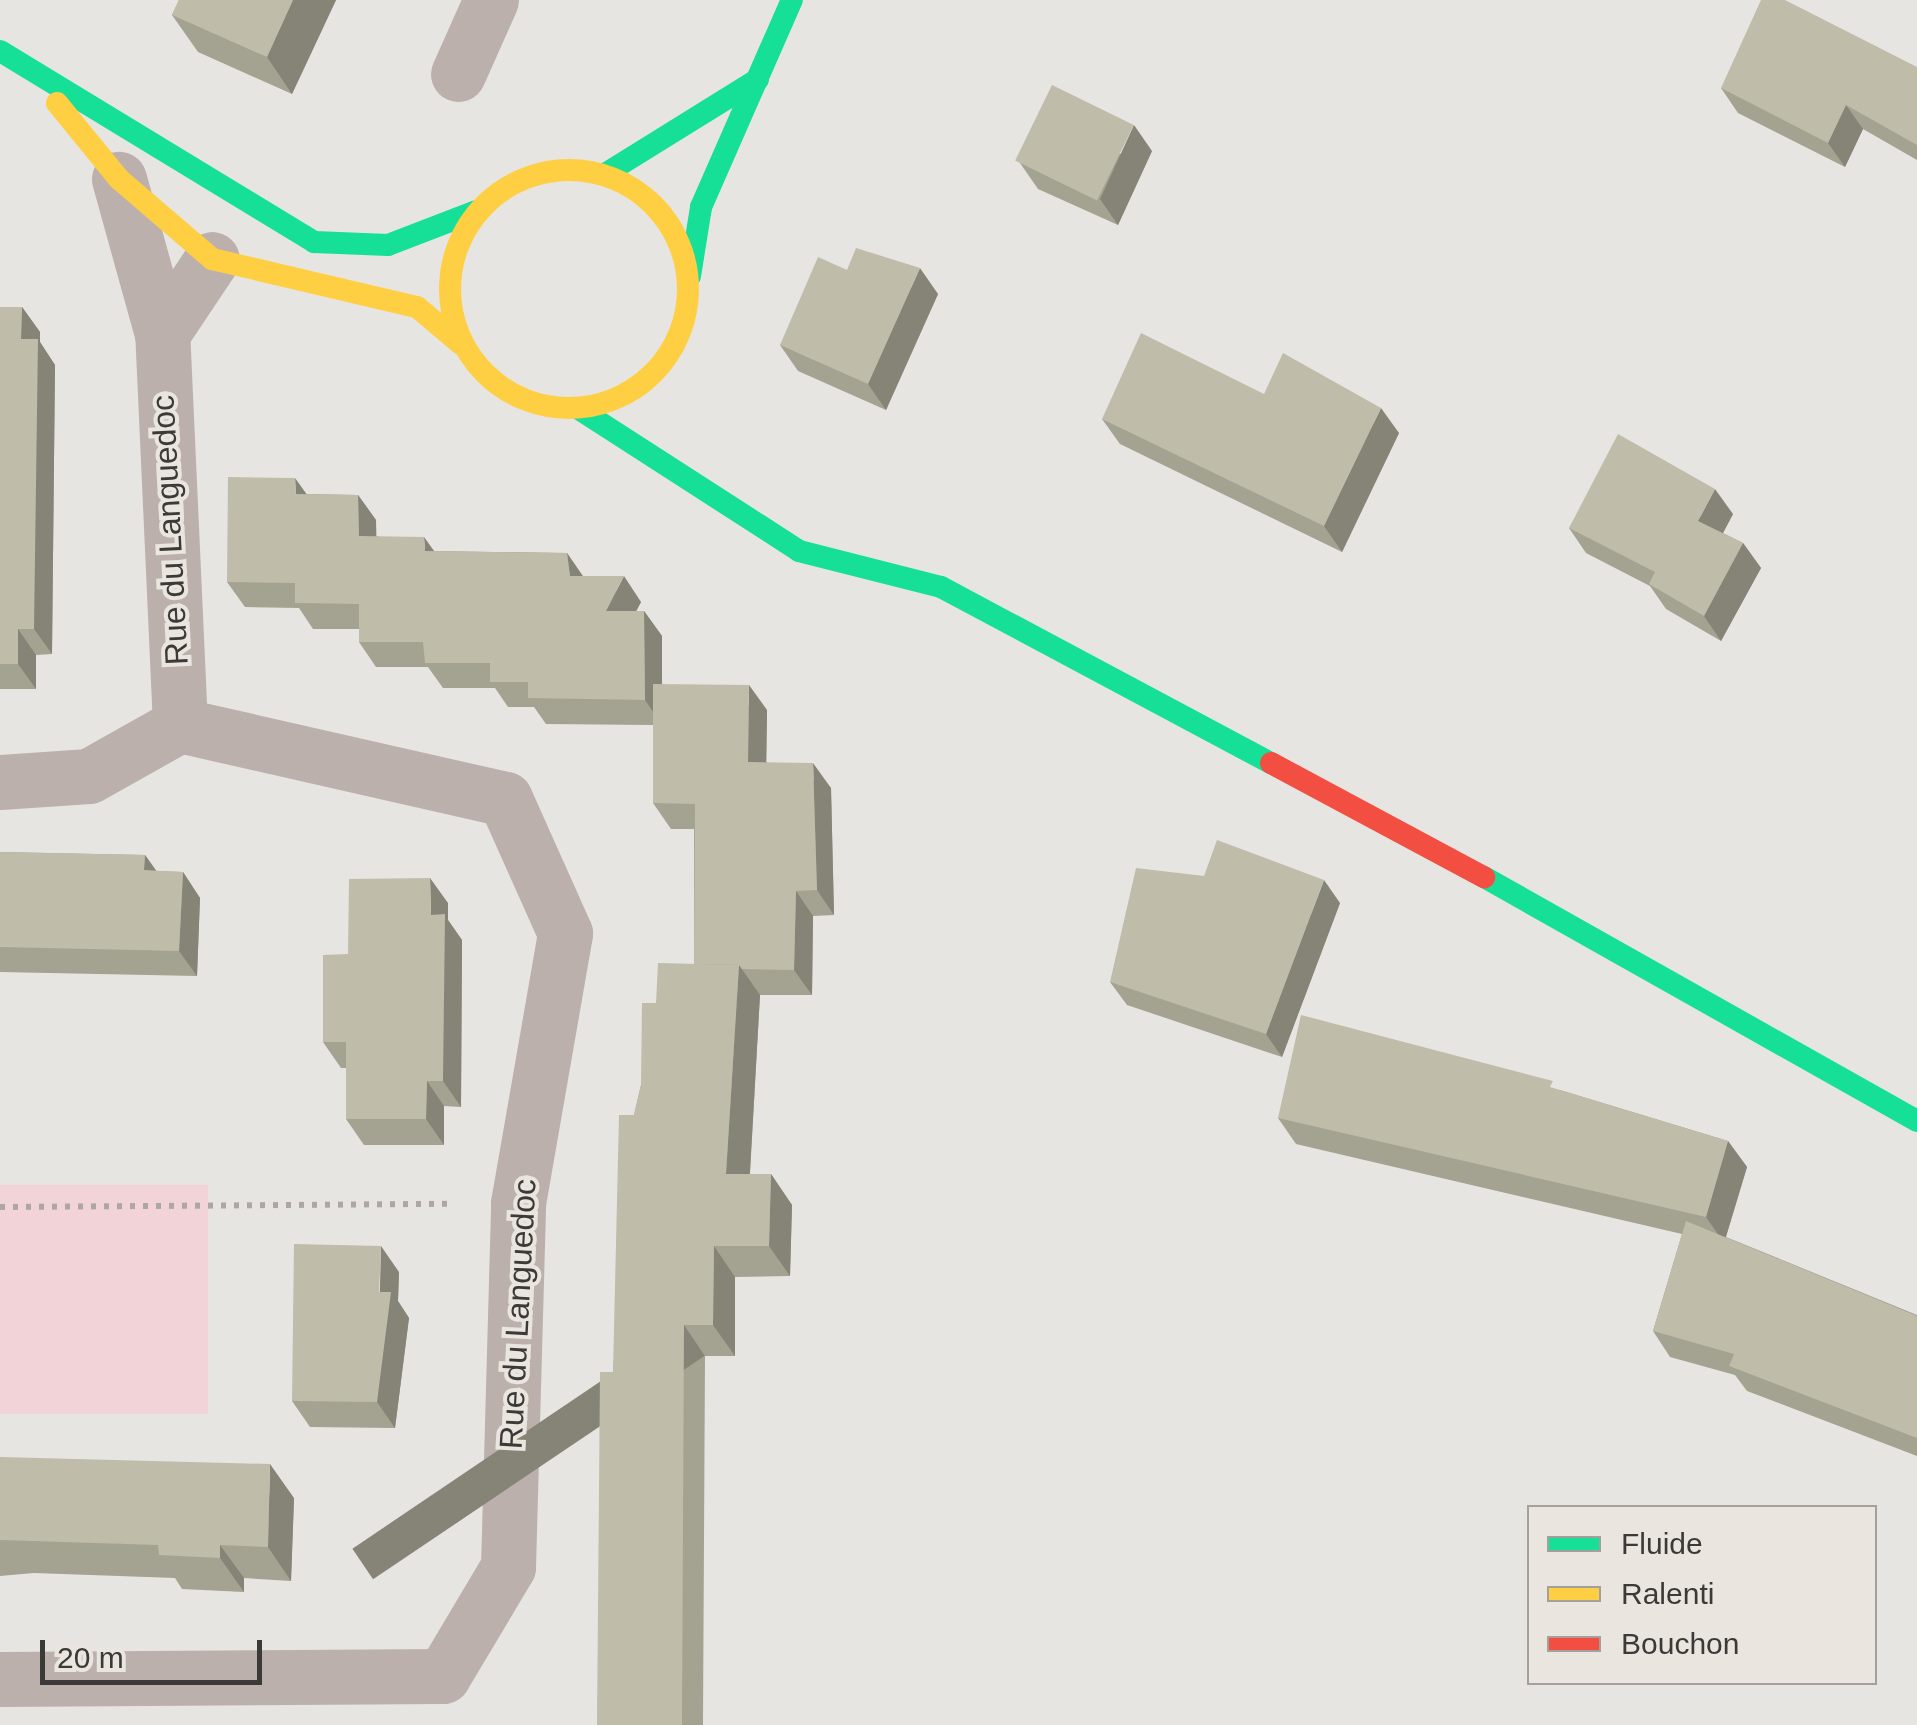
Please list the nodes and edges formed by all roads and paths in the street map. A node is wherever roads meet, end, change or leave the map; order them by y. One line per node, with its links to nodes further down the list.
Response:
1 (491, 0): 5 (street)
2 (792, 0): 6 (main road)
3 (0, 51): 4 (main road)
4 (30, 70): 8 (main road); 9 (main road)
5 (458, 74)
6 (758, 79): 7 (main road); 11 (main road)
7 (605, 174): 9 (main road); 11 (main road)
8 (119, 179): 10 (main road); 12 (street, Rue du Languedoc)
9 (476, 211): 13 (main road)
10 (212, 259): 12 (street); 13 (main road)
11 (689, 279): 14 (main road)
12 (162, 334): 15 (street, Rue du Languedoc)
13 (462, 344): 14 (main road)
14 (580, 409): 17 (main road)
15 (180, 725): 16 (street); 18 (street, Rue du Languedoc)
16 (0, 782)
17 (1917, 1121)
18 (518, 1203): 19 (path); 21 (street, Rue du Languedoc)
19 (0, 1207)
20 (0, 1679): 21 (street, Rue du Languedoc)
21 (78, 1702)

